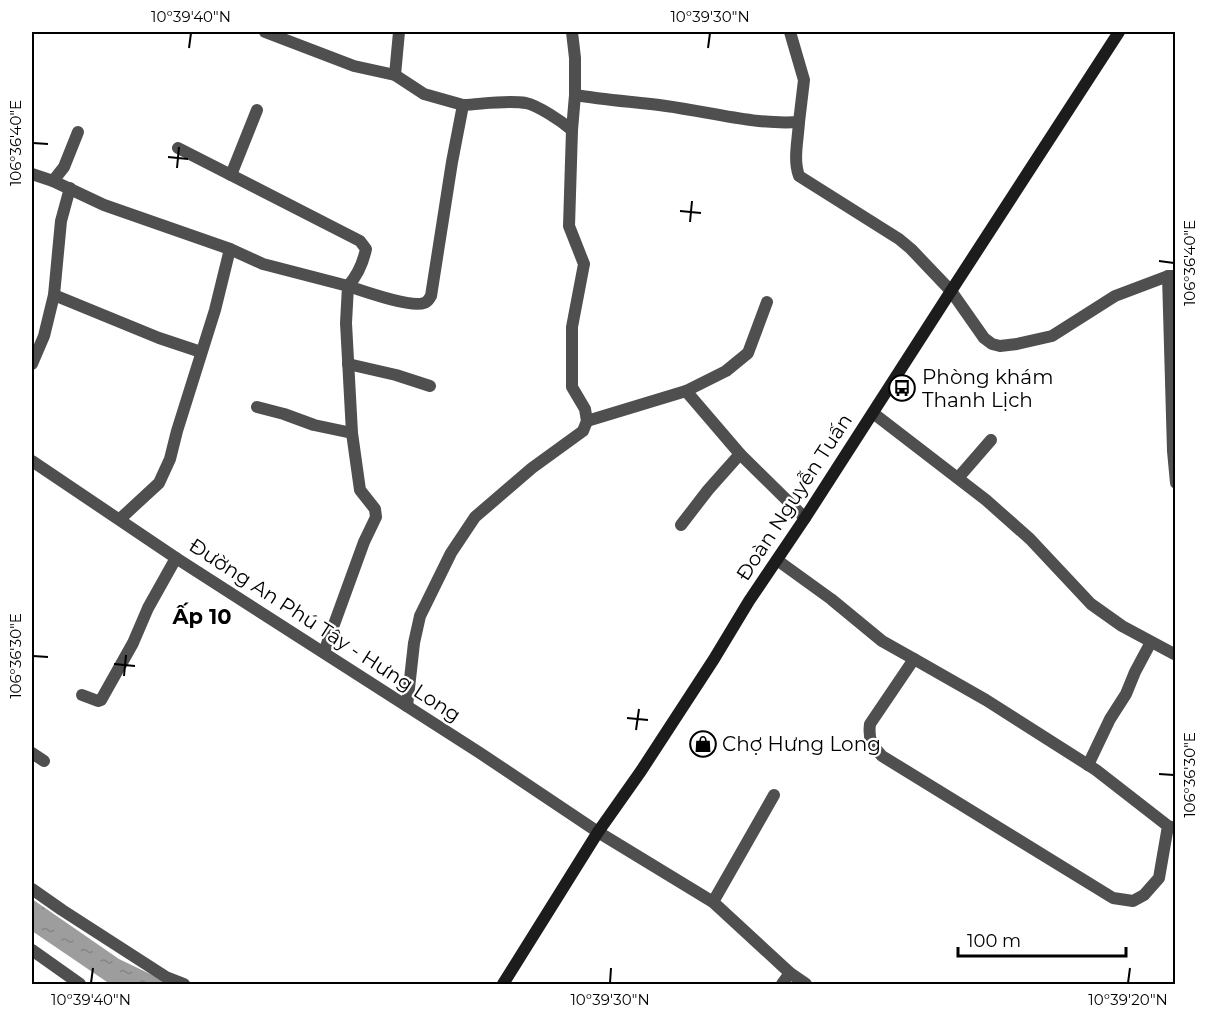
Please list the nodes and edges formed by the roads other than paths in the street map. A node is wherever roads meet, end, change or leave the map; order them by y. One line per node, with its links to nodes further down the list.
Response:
1 (265, 32): 6 (street)
2 (399, 32): 6 (street)
3 (572, 32): 7 (street)
4 (790, 32): 10 (street)
5 (1119, 32): 21 (main road, Đoàn Nguyễn Tuấn)
6 (395, 75): 8 (street)
7 (575, 95): 10 (street); 11 (street)
8 (463, 105): 11 (street); 20 (street)
9 (257, 110): 15 (street)
10 (799, 122): 21 (street)
11 (572, 130): 31 (street)
12 (78, 132): 16 (street)
13 (177, 148): 15 (street)
14 (32, 174): 16 (street)
15 (231, 175): 20 (street)
16 (53, 181): 17 (street)
17 (70, 188): 18 (street); 22 (street)
18 (230, 249): 20 (street); 24 (street)
19 (1172, 276): 21 (street); 37 (street)
20 (348, 286): 26 (street)
21 (951, 291): 30 (main road, Đoàn Nguyễn Tuấn)
22 (54, 295): 24 (street); 25 (street)
23 (766, 302): 28 (street)
24 (201, 352): 39 (street)
25 (32, 364)
26 (348, 364): 27 (street); 32 (street)
27 (430, 386)
28 (686, 391): 31 (street); 34 (street)
29 (257, 407): 32 (street)
30 (873, 413): 36 (street); 38 (main road, Đoàn Nguyễn Tuấn)
31 (587, 421): 48 (street)
32 (352, 433): 44 (street)
33 (991, 440): 36 (street)
34 (740, 454): 38 (street); 40 (street)
35 (32, 461): 39 (street, Đường An Phú Tây - Hưng Long)
36 (958, 478): 43 (street)
37 (1176, 483)
38 (805, 518): 42 (main road, Đoàn Nguyễn Tuấn)
39 (120, 519): 41 (street, Đường An Phú Tây - Hưng Long)
40 (681, 525)
41 (176, 558): 44 (street, Đường An Phú Tây - Hưng Long); 47 (street)
42 (777, 560): 46 (street); 54 (main road, Đoàn Nguyễn Tuấn)
43 (1151, 642): 45 (street); 51 (street)
44 (324, 652): 48 (street, Đường An Phú Tây - Hưng Long)
45 (1176, 655)
46 (914, 659): 51 (street); 53 (street)
47 (82, 695)
48 (407, 706): 54 (street, Đường An Phú Tây - Hưng Long)
49 (32, 753): 50 (street)
50 (44, 761)
51 (1088, 765): 53 (street)
52 (774, 795): 56 (street)
53 (1172, 827)
54 (598, 832): 56 (street, Đường An Phú Tây - Hưng Long); 61 (main road, Đoàn Nguyễn Tuấn)
55 (32, 889): 60 (street)
56 (713, 902): 58 (street, Đường An Phú Tây - Hưng Long)
57 (32, 950): 59 (street)
58 (790, 973): 62 (street); 63 (street, Đường An Phú Tây - Hưng Long)
59 (80, 984)
60 (184, 984)
61 (503, 984)
62 (782, 984)
63 (806, 984)

